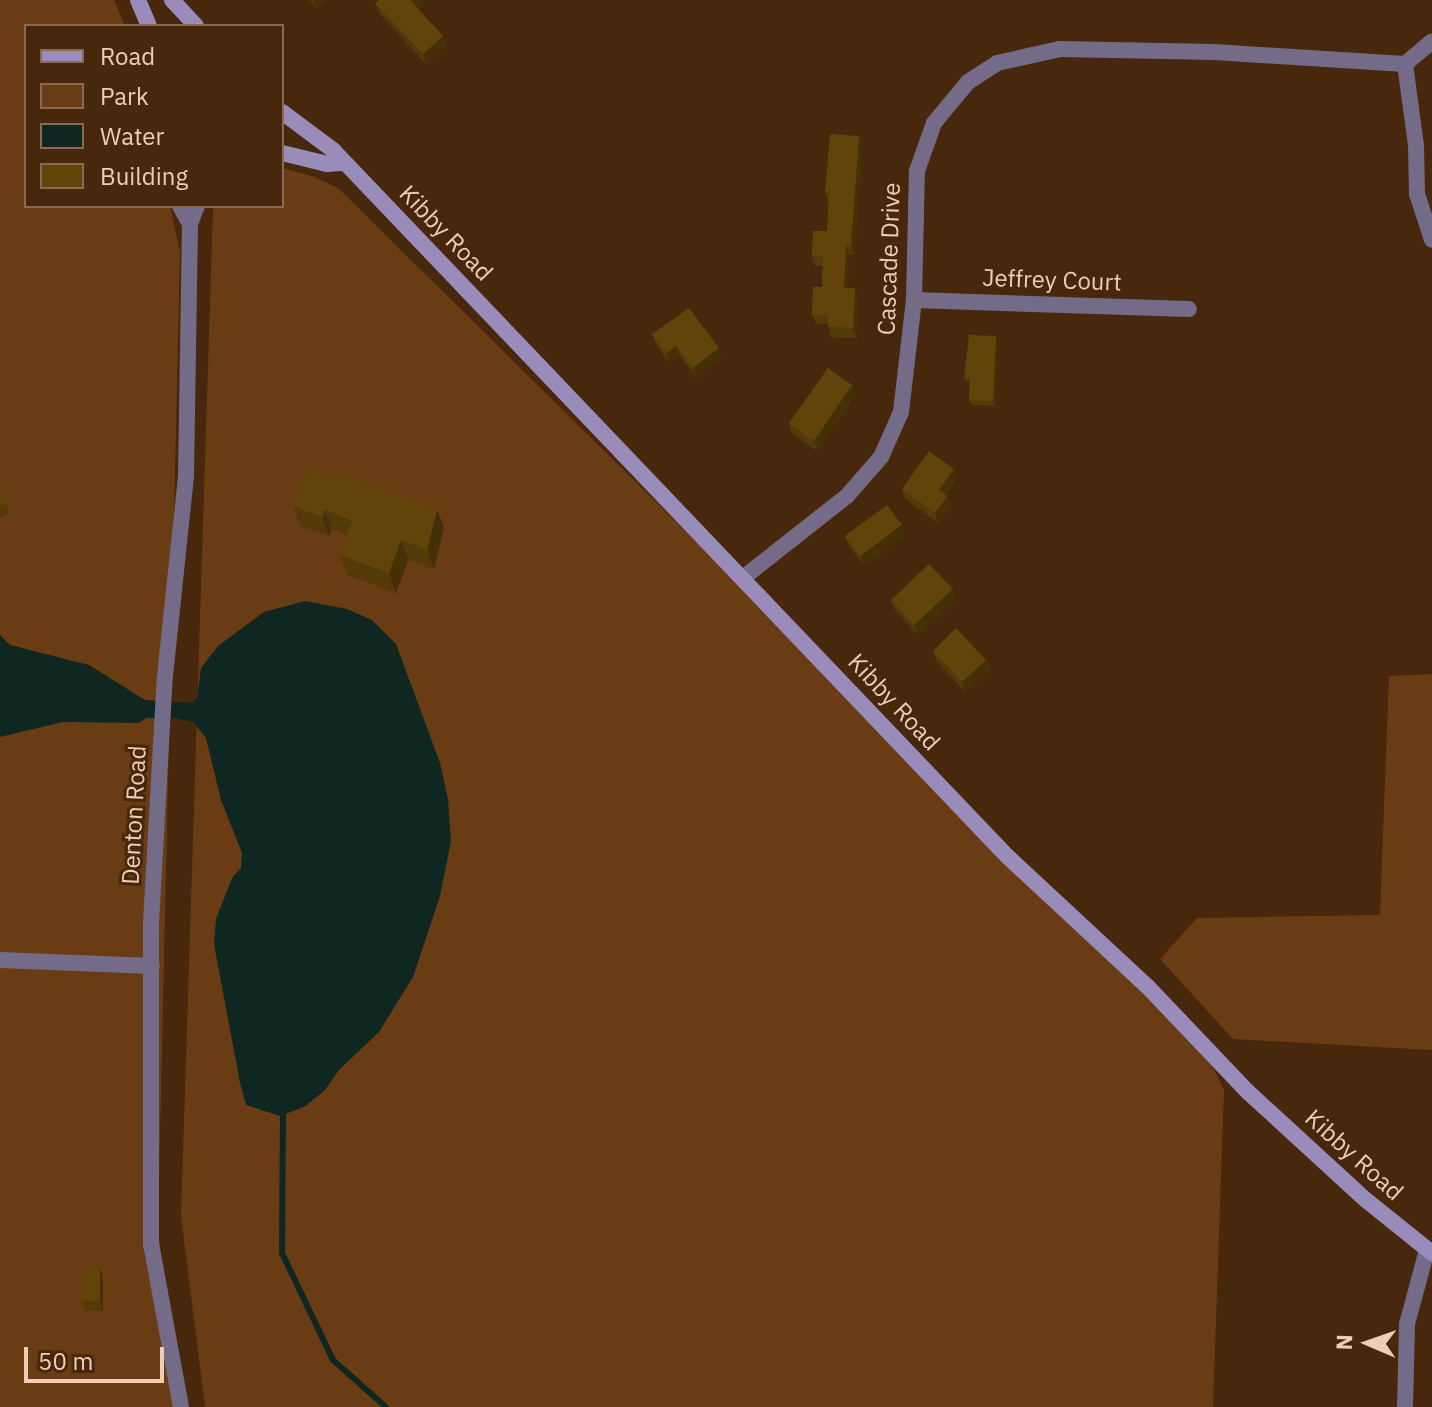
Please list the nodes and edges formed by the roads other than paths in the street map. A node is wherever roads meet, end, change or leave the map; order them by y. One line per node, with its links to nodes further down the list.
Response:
1 (138, 0): 3 (main road)
2 (172, 0): 4 (main road)
3 (148, 24)
4 (194, 24)
5 (1432, 41): 6 (street)
6 (1405, 64): 13 (street); 14 (street, Cascade Drive)
7 (284, 113): 9 (main road, Kibby Road)
8 (284, 153): 9 (main road)
9 (341, 163): 16 (main road, Kibby Road)
10 (181, 208): 12 (street, Denton Road)
11 (196, 208): 12 (street, Denton Road)
12 (190, 224): 18 (street, Denton Road)
13 (1432, 240)
14 (914, 300): 15 (street, Jeffrey Court); 16 (street, Cascade Drive)
15 (1189, 309)
16 (744, 577): 19 (main road, Kibby Road)
17 (0, 960): 18 (street)
18 (152, 966): 20 (street, Denton Road)
19 (1430, 1251): 21 (street)
20 (181, 1407)
21 (1405, 1407)

